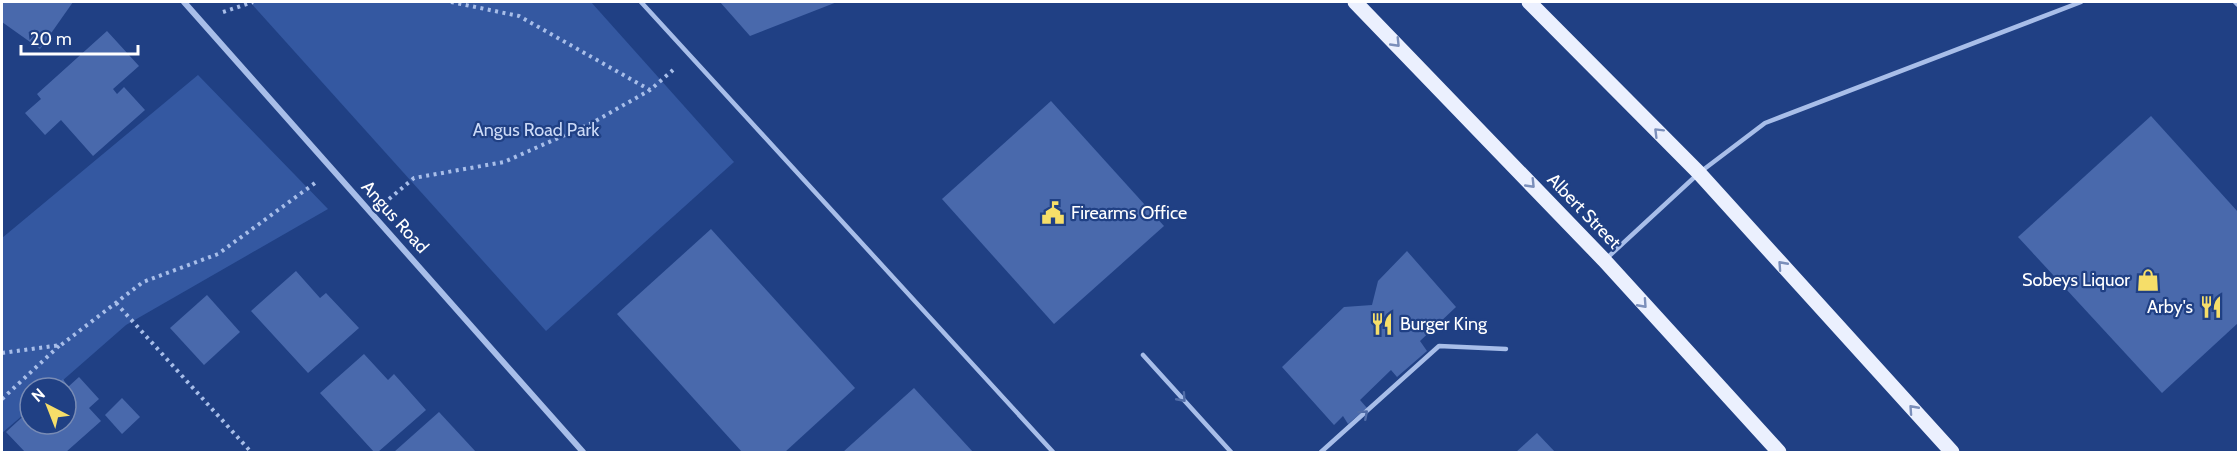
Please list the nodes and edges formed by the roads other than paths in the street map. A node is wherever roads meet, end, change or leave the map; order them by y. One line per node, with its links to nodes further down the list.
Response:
1 (184, 2): 12 (street, Angus Road)
2 (641, 2): 13 (lane)
3 (1355, 2): 9 (main road, Albert Street, one-way to 9)
4 (1529, 2): 8 (main road, one-way to 4)
5 (2080, 2): 8 (lane)
6 (2235, 2): 7 (lane)
7 (2238, 4)
8 (1699, 173): 9 (lane); 17 (main road, one-way to 8)
9 (1604, 260): 16 (main road, Albert Street, one-way to 16)
10 (1506, 350): 15 (lane, one-way to 10)
11 (1143, 355): 14 (lane, one-way to 14)
12 (583, 453)
13 (1053, 453)
14 (1231, 453)
15 (1321, 453)
16 (1779, 453)
17 (1953, 453)

